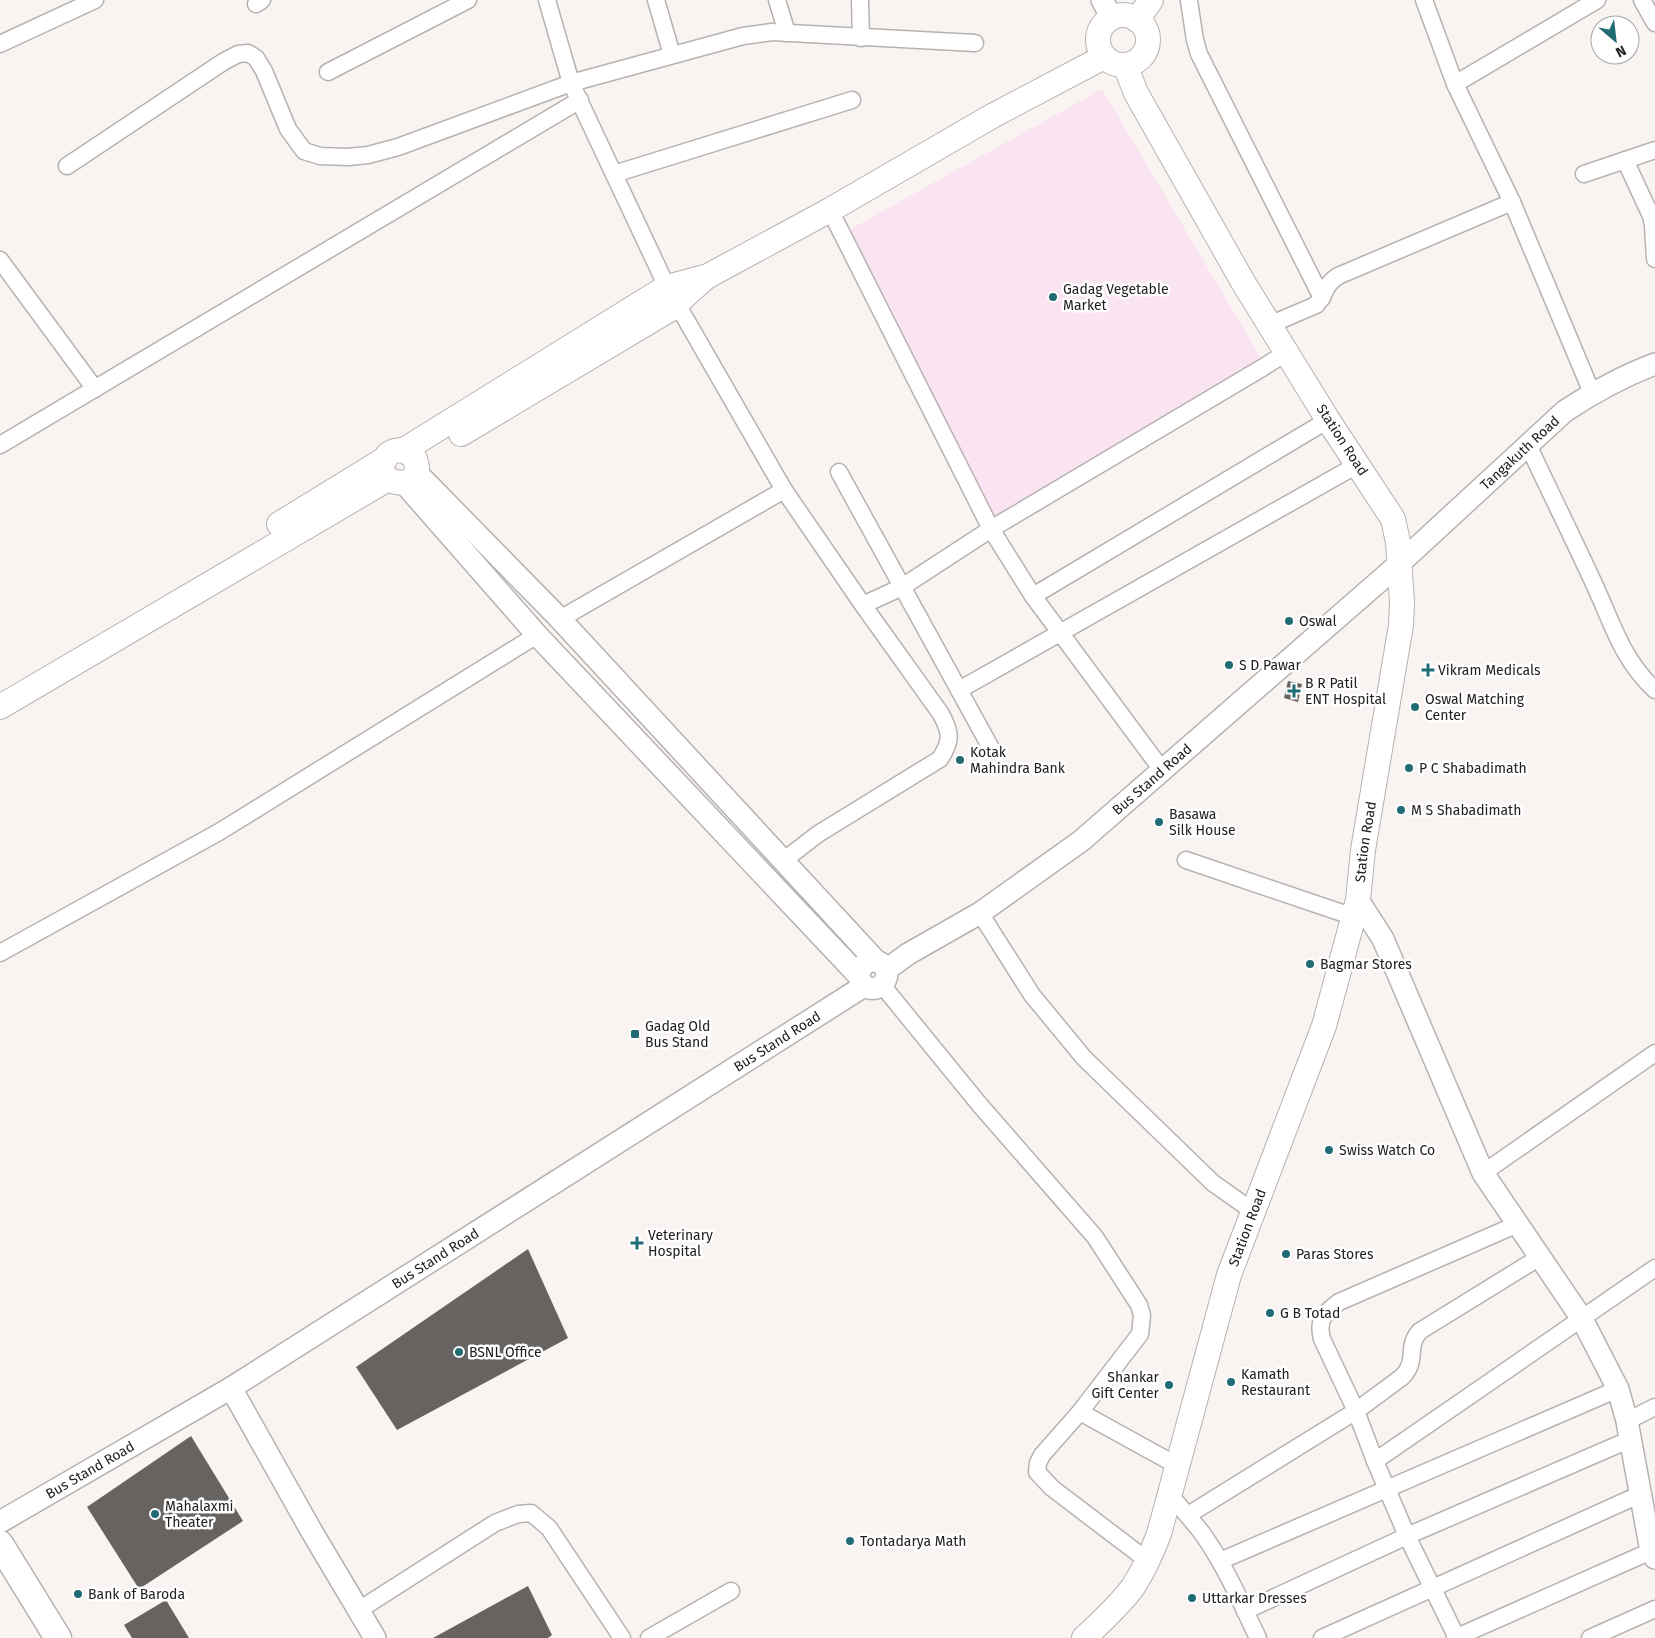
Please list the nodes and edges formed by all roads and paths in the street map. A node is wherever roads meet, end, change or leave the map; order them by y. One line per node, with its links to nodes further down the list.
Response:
1 (95, 0): 18 (street)
2 (468, 0): 21 (street)
3 (546, 0): 22 (street)
4 (656, 0): 19 (street)
5 (777, 0): 15 (street)
6 (860, 0): 16 (street)
7 (1151, 0): 13 (main road)
8 (1424, 0): 23 (street)
9 (1597, 0): 23 (street)
10 (1642, 0): 14 (street)
11 (1189, 1): 36 (street)
12 (1107, 9): 13 (main road); 20 (main road)
13 (1137, 20): 20 (main road)
14 (1655, 23)
15 (787, 33): 16 (street); 19 (street)
16 (862, 38): 17 (street)
17 (975, 43)
18 (0, 44)
19 (672, 55): 22 (street)
20 (1115, 61): 32 (main road); 37 (main road, Station Road)
21 (328, 72)
22 (571, 83): 24 (street); 28 (street)
23 (1455, 84): 31 (street)
24 (580, 100): 29 (street); 40 (street)
25 (852, 100): 29 (street)
26 (1655, 150): 27 (street)
27 (1625, 160): 30 (street); 33 (street)
28 (67, 166)
29 (614, 174): 35 (street)
30 (1584, 174)
31 (1512, 202): 36 (street); 41 (street)
32 (830, 210): 35 (main road); 49 (street)
33 (1655, 259)
34 (0, 260): 40 (street)
35 (672, 295): 46 (main road); 48 (street)
36 (1322, 298): 37 (street)
37 (1270, 325): 38 (main road, Station Road)
38 (1287, 352): 42 (main road, Station Road); 49 (street)
39 (1655, 364): 41 (street, Tangakuth Road)
40 (95, 389): 44 (street)
41 (1592, 393): 43 (street, Tangakuth Road)
42 (1328, 420): 45 (main road, Station Road); 52 (street)
43 (1528, 444): 50 (street, Tangakuth Road); 59 (street)
44 (0, 445)
45 (1357, 465): 50 (main road, Station Road); 55 (street)
46 (402, 468): 54 (street); 56 (street); 57 (main road); 60 (main road)
47 (840, 472): 51 (street)
48 (784, 490): 53 (street); 54 (street)
49 (991, 529): 51 (street); 52 (street)
50 (1399, 564): 62 (street, Bus Stand Road); 65 (main road, Station Road)
51 (902, 587): 53 (street); 58 (street)
52 (1033, 596): 55 (street)
53 (862, 605): 64 (street)
54 (560, 619): 64 (street)
55 (1061, 634): 58 (street); 62 (street)
56 (537, 635): 67 (street); 68 (street)
57 (0, 690)
58 (959, 690): 61 (street)
59 (1655, 690)
60 (0, 707)
61 (992, 750)
62 (1162, 770): 66 (street, Bus Stand Road)
63 (1186, 860): 65 (street)
64 (783, 861): 68 (street)
65 (1356, 908): 70 (street); 71 (main road, Station Road)
66 (980, 913): 68 (street, Bus Stand Road); 71 (street)
67 (0, 953)
68 (873, 976): 76 (street, Bus Stand Road); 80 (street)
69 (1655, 1053): 70 (street)
70 (1483, 1174): 72 (street)
71 (1254, 1212): 83 (main road, Station Road)
72 (1518, 1224): 73 (street); 79 (street)
73 (1540, 1257): 75 (street); 79 (street)
74 (1655, 1268): 75 (street)
75 (1582, 1319): 77 (street); 82 (street)
76 (231, 1388): 88 (street, Bus Stand Road); 97 (street)
77 (1618, 1389): 81 (street); 84 (street)
78 (1655, 1407): 81 (street)
79 (1356, 1410): 82 (street); 87 (street)
80 (1080, 1412): 83 (street); 92 (street)
81 (1629, 1430): 85 (street); 89 (street)
82 (1374, 1461): 84 (street)
83 (1178, 1466): 86 (main road, Station Road)
84 (1386, 1488): 89 (street); 93 (street)
85 (1641, 1494): 91 (street); 94 (street)
86 (1170, 1496): 87 (street); 92 (main road, Station Road)
87 (1188, 1515): 93 (street)
88 (0, 1522)
89 (1407, 1536): 94 (street); 98 (street)
90 (0, 1544): 99 (main road)
91 (1653, 1547): 106 (street)
92 (1148, 1561): 103 (main road, Station Road)
93 (1220, 1562): 98 (street)
94 (1433, 1589): 105 (street); 106 (street)
95 (731, 1591): 102 (street)
96 (1655, 1609): 107 (street)
97 (359, 1610): 100 (street); 101 (street)
98 (1245, 1611): 104 (street)
99 (58, 1638)
100 (375, 1638)
101 (622, 1638)
102 (649, 1638)
103 (1084, 1638)
104 (1258, 1638)
105 (1322, 1638)
106 (1457, 1638)
107 (1590, 1638)

